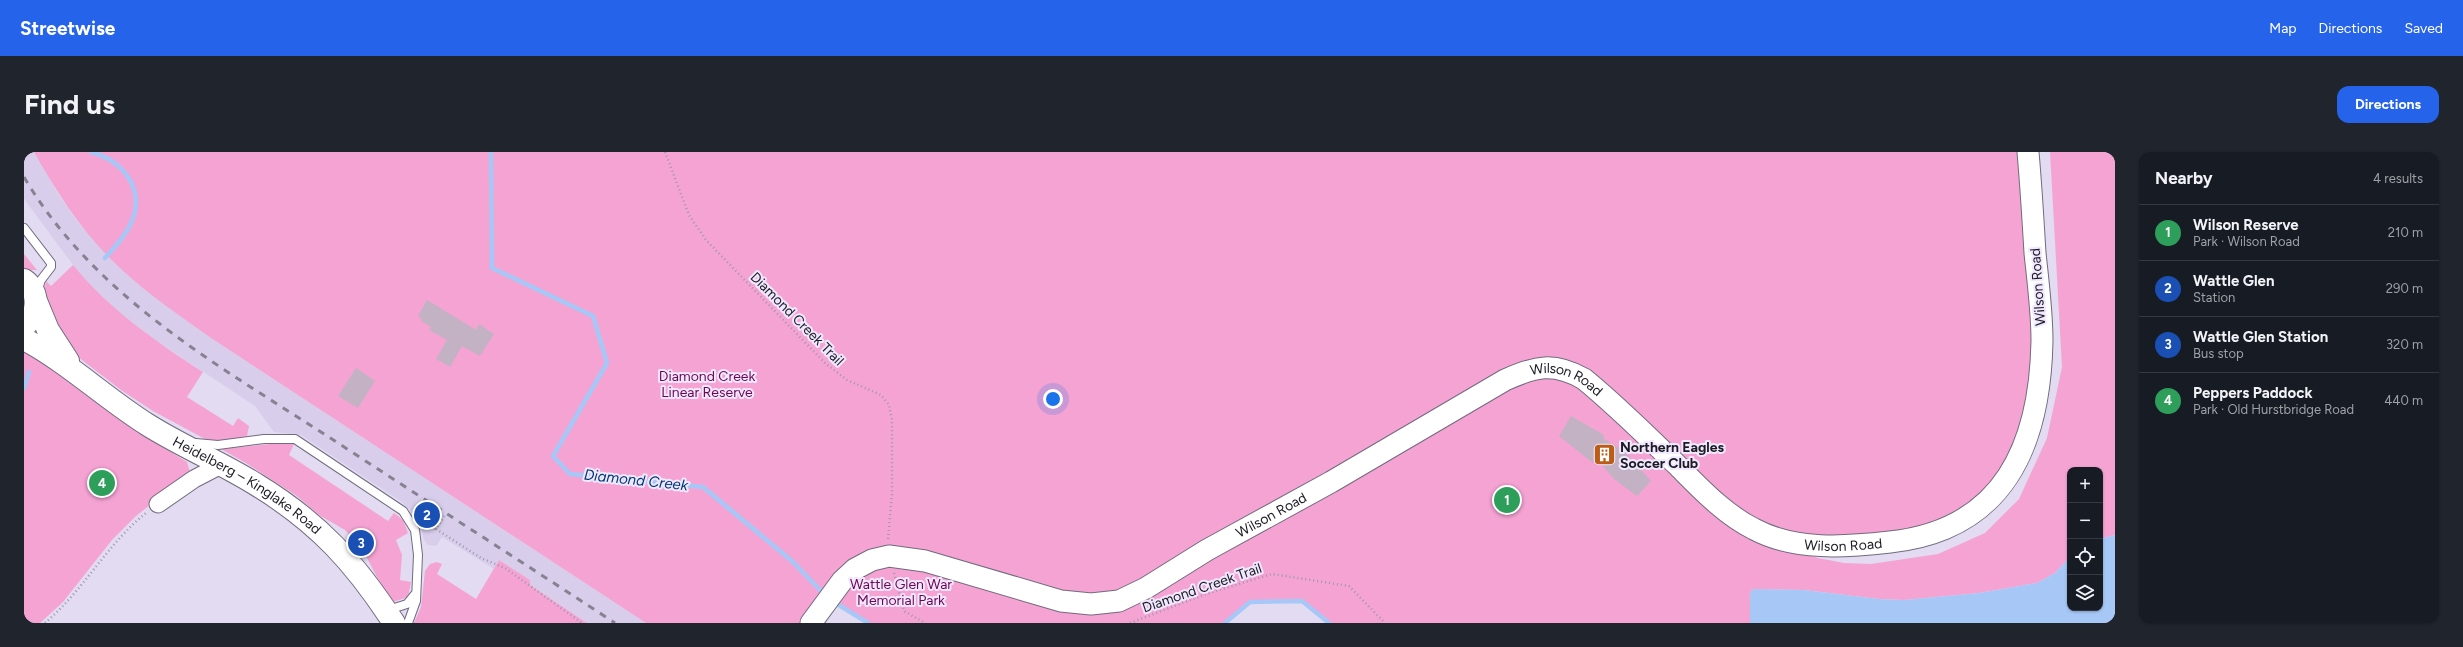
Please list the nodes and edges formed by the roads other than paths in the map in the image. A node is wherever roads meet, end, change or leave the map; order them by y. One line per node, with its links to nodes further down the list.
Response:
1 (2028, 152): 15 (street, Wilson Road)
2 (24, 228): 3 (lane)
3 (45, 273): 4 (lane); 5 (lane)
4 (24, 277)
5 (32, 293): 6 (main road); 8 (main road, Heidelberg – Kinglake Road)
6 (24, 326)
7 (24, 339): 8 (main road, Heidelberg – Kinglake Road)
8 (75, 372): 9 (main road, Heidelberg – Kinglake Road)
9 (172, 438): 10 (main road, Heidelberg – Kinglake Road); 12 (lane)
10 (221, 465): 11 (street); 13 (main road, Heidelberg – Kinglake Road)
11 (158, 504)
12 (417, 589): 13 (lane); 14 (lane)
13 (390, 617)
14 (408, 623)
15 (811, 623)

